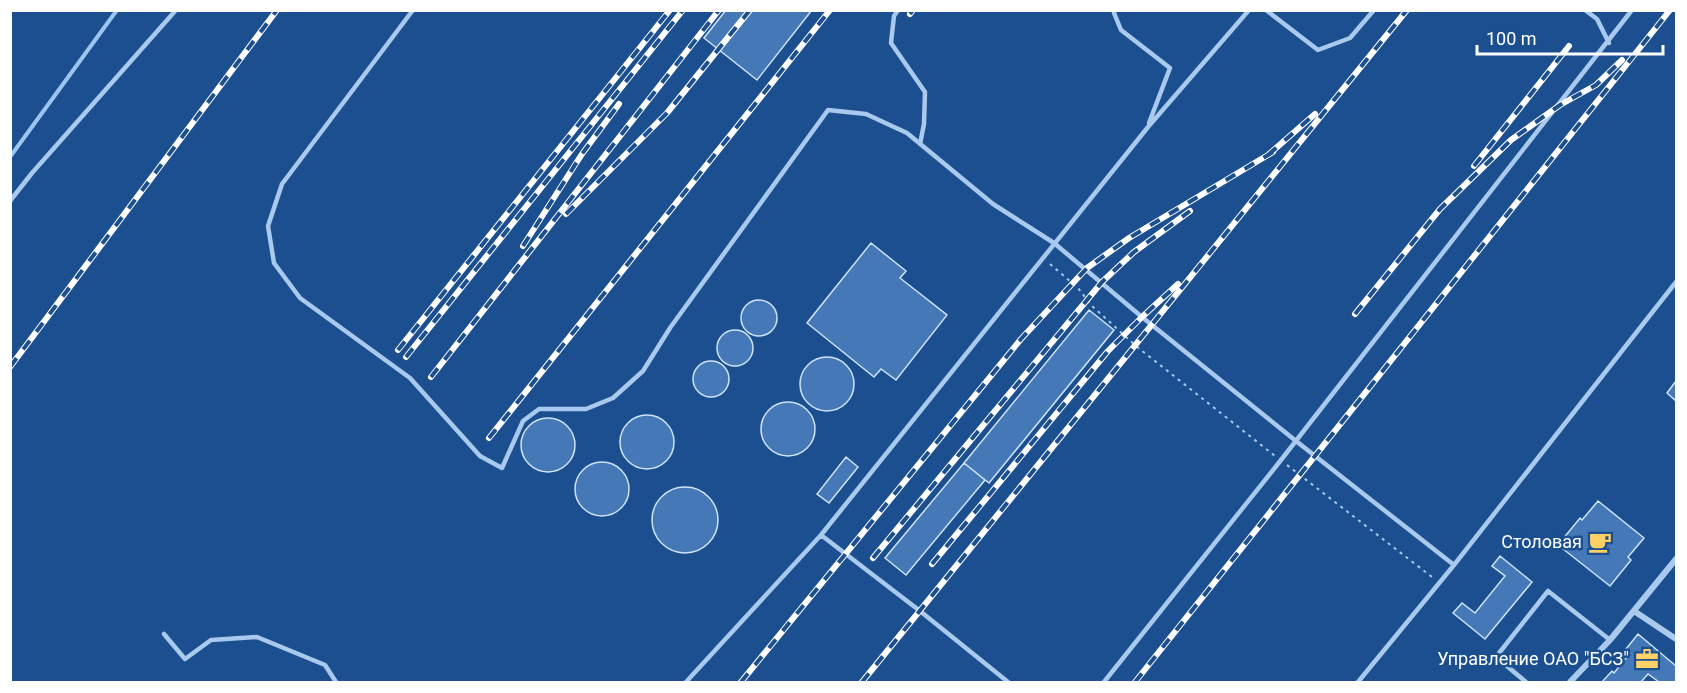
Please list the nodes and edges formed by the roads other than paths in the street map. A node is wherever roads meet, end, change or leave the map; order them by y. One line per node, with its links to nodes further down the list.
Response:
1 (176, 10): 13 (lane)
2 (413, 10): 12 (lane)
3 (898, 10): 12 (lane)
4 (1114, 10): 11 (lane)
5 (1249, 10): 11 (lane)
6 (1266, 10): 7 (lane)
7 (1374, 10)
8 (1585, 10): 10 (lane)
9 (1632, 10): 10 (lane)
10 (1609, 42): 16 (lane)
11 (1148, 127): 14 (lane)
12 (920, 144): 14 (lane)
13 (10, 201)
14 (1054, 243): 16 (lane); 17 (lane)
15 (1677, 282): 19 (lane)
16 (1296, 441): 19 (lane); 27 (lane)
17 (820, 535): 25 (lane); 26 (lane)
18 (1676, 559): 20 (street)
19 (1454, 565): 28 (lane)
20 (1635, 611): 22 (street); 23 (street)
21 (164, 634): 24 (lane)
22 (1677, 639)
23 (1610, 640): 29 (lane); 30 (street)
24 (336, 682)
25 (686, 682)
26 (1008, 682)
27 (1104, 682)
28 (1358, 682)
29 (1526, 682)
30 (1570, 682)

